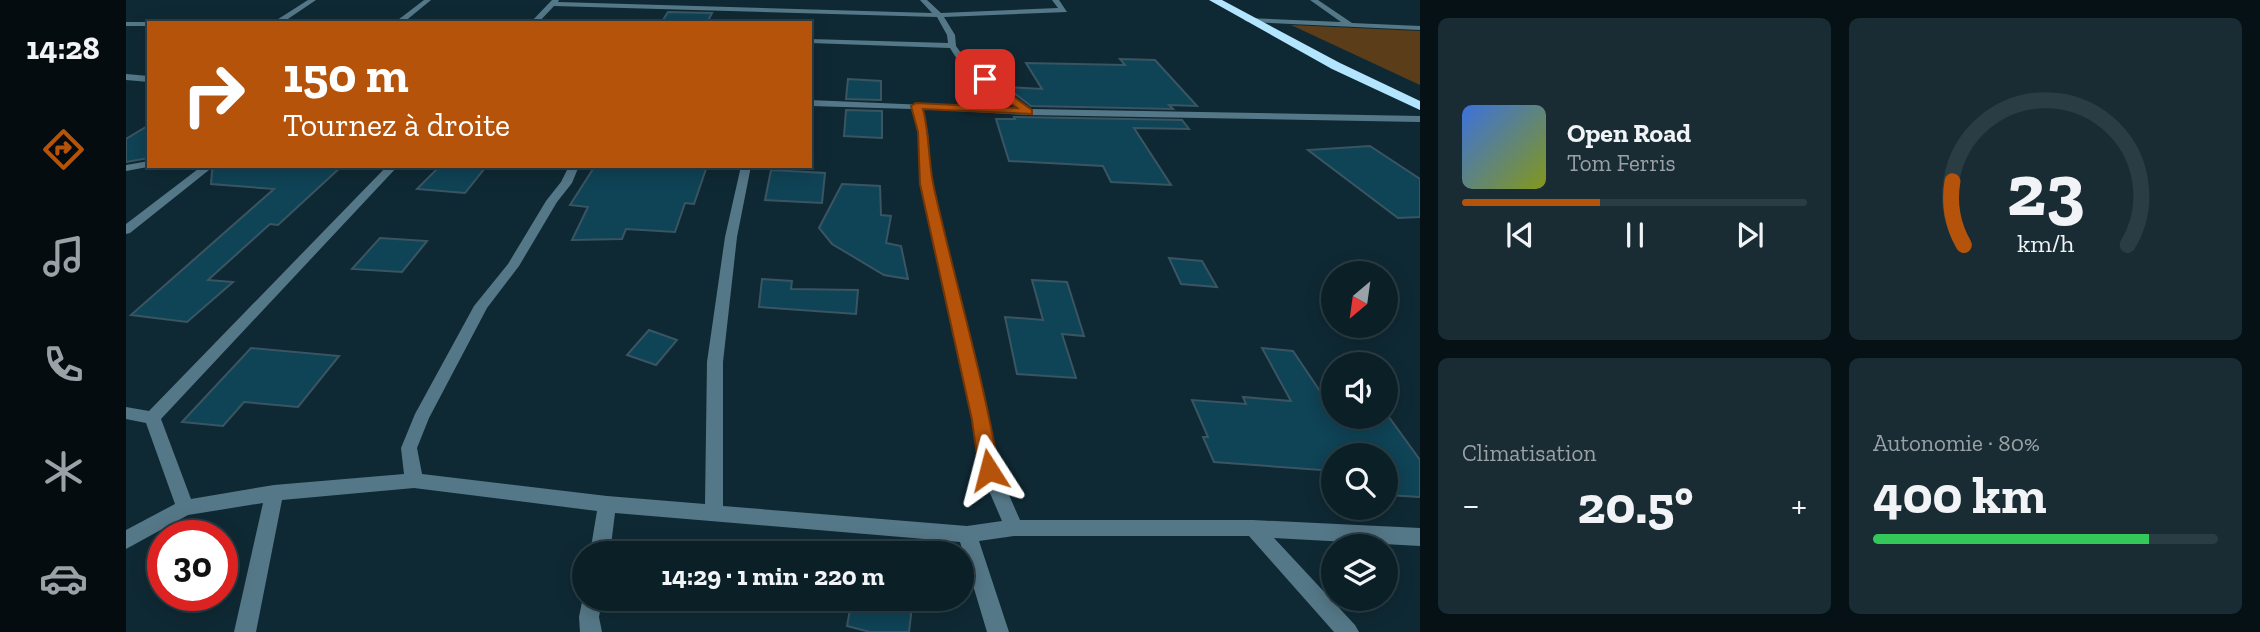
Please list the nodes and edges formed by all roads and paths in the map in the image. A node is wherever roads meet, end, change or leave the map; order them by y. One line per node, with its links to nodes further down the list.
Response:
1 (313, 0): 10 (street)
2 (428, 0): 11 (street)
3 (923, 0): 8 (street)
4 (1055, 0): 8 (street)
5 (1214, 0): 9 (highway)
6 (1313, 0): 15 (street)
7 (555, 2): 8 (street); 12 (street)
8 (939, 15): 18 (street)
9 (1248, 20): 15 (street); 23 (highway)
10 (279, 21)
11 (401, 21)
12 (536, 21)
13 (126, 24): 14 (street)
14 (147, 24)
15 (1350, 25): 16 (street)
16 (1420, 28)
17 (812, 41): 18 (street)
18 (952, 46): 24 (street)
19 (126, 78): 20 (street)
20 (147, 79)
21 (812, 103): 22 (street)
22 (916, 106): 24 (street); 40 (street)
23 (1420, 106)
24 (1028, 112): 25 (street)
25 (1420, 119)
26 (147, 164): 27 (street)
27 (126, 168)
28 (206, 168): 32 (street)
29 (391, 168): 34 (street)
30 (573, 168): 35 (street)
31 (746, 168): 39 (street)
32 (126, 230)
33 (126, 413): 34 (street)
34 (152, 418): 38 (street)
35 (414, 481): 36 (street); 37 (street)
36 (274, 493): 38 (street); 47 (street)
37 (607, 504): 39 (street); 45 (street)
38 (185, 509): 44 (street)
39 (714, 514): 42 (street)
40 (1014, 528): 41 (street); 42 (street)
41 (1253, 528): 43 (street); 50 (street)
42 (967, 534): 49 (street)
43 (1420, 537)
44 (126, 540)
45 (602, 541)
46 (590, 611): 48 (street)
47 (245, 632)
48 (591, 632)
49 (998, 632)
50 (1348, 632)

